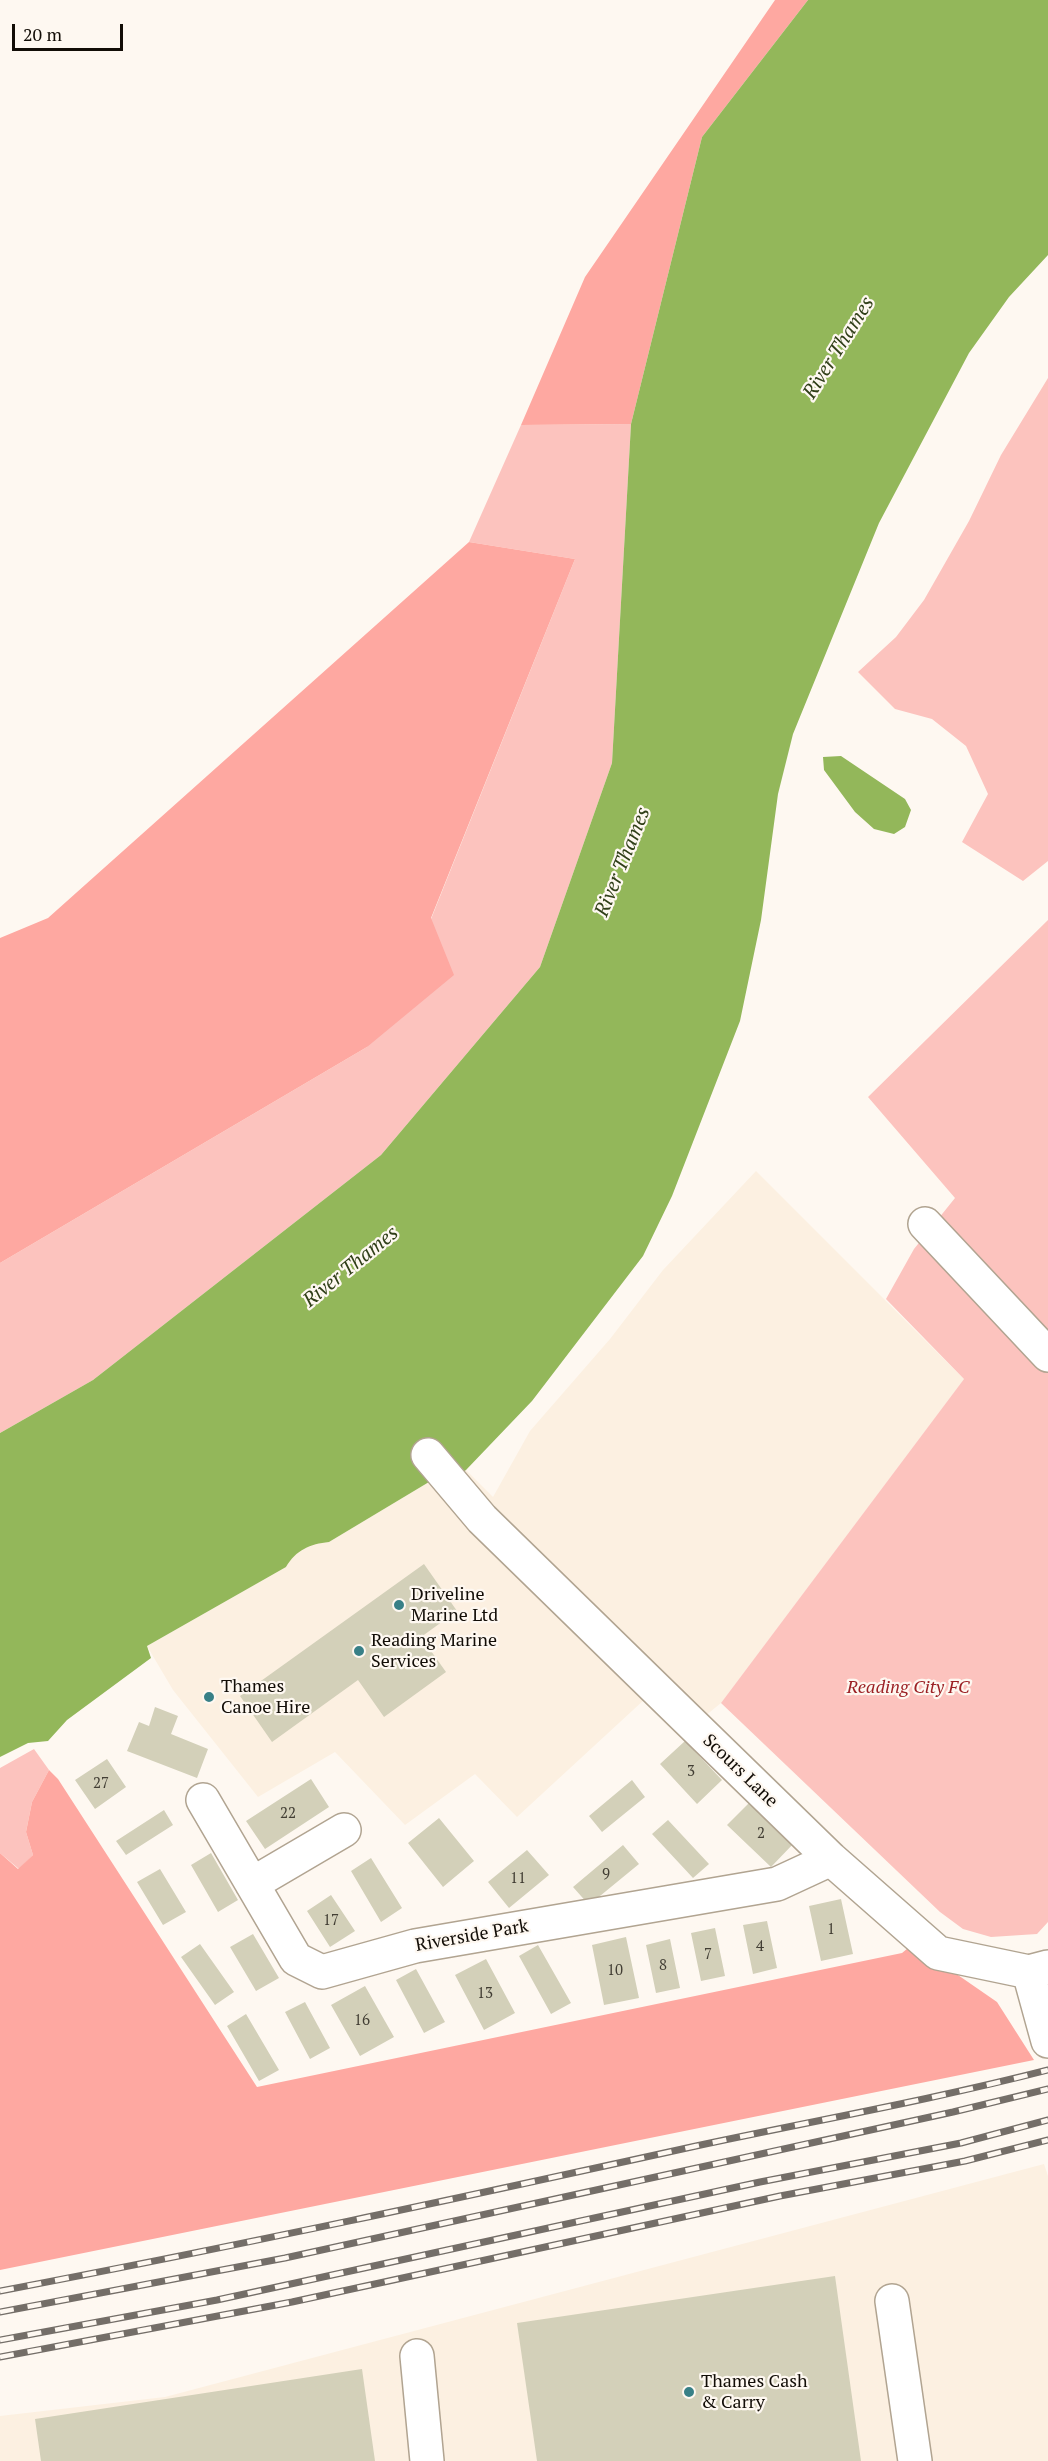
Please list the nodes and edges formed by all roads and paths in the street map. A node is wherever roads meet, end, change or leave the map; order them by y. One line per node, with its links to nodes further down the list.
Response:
1 (925, 1224): 2 (street)
2 (1048, 1355)
3 (428, 1455): 6 (street, Scours Lane)
4 (203, 1800): 7 (street, Riverside Park)
5 (344, 1830): 7 (street)
6 (831, 1859): 7 (street, Riverside Park); 8 (street, Scours Lane)
7 (252, 1884)
8 (1038, 1970): 9 (street, Scours Lane)
9 (1048, 2041)
10 (892, 2301): 13 (street)
11 (417, 2356): 12 (street)
12 (428, 2461)
13 (915, 2461)

